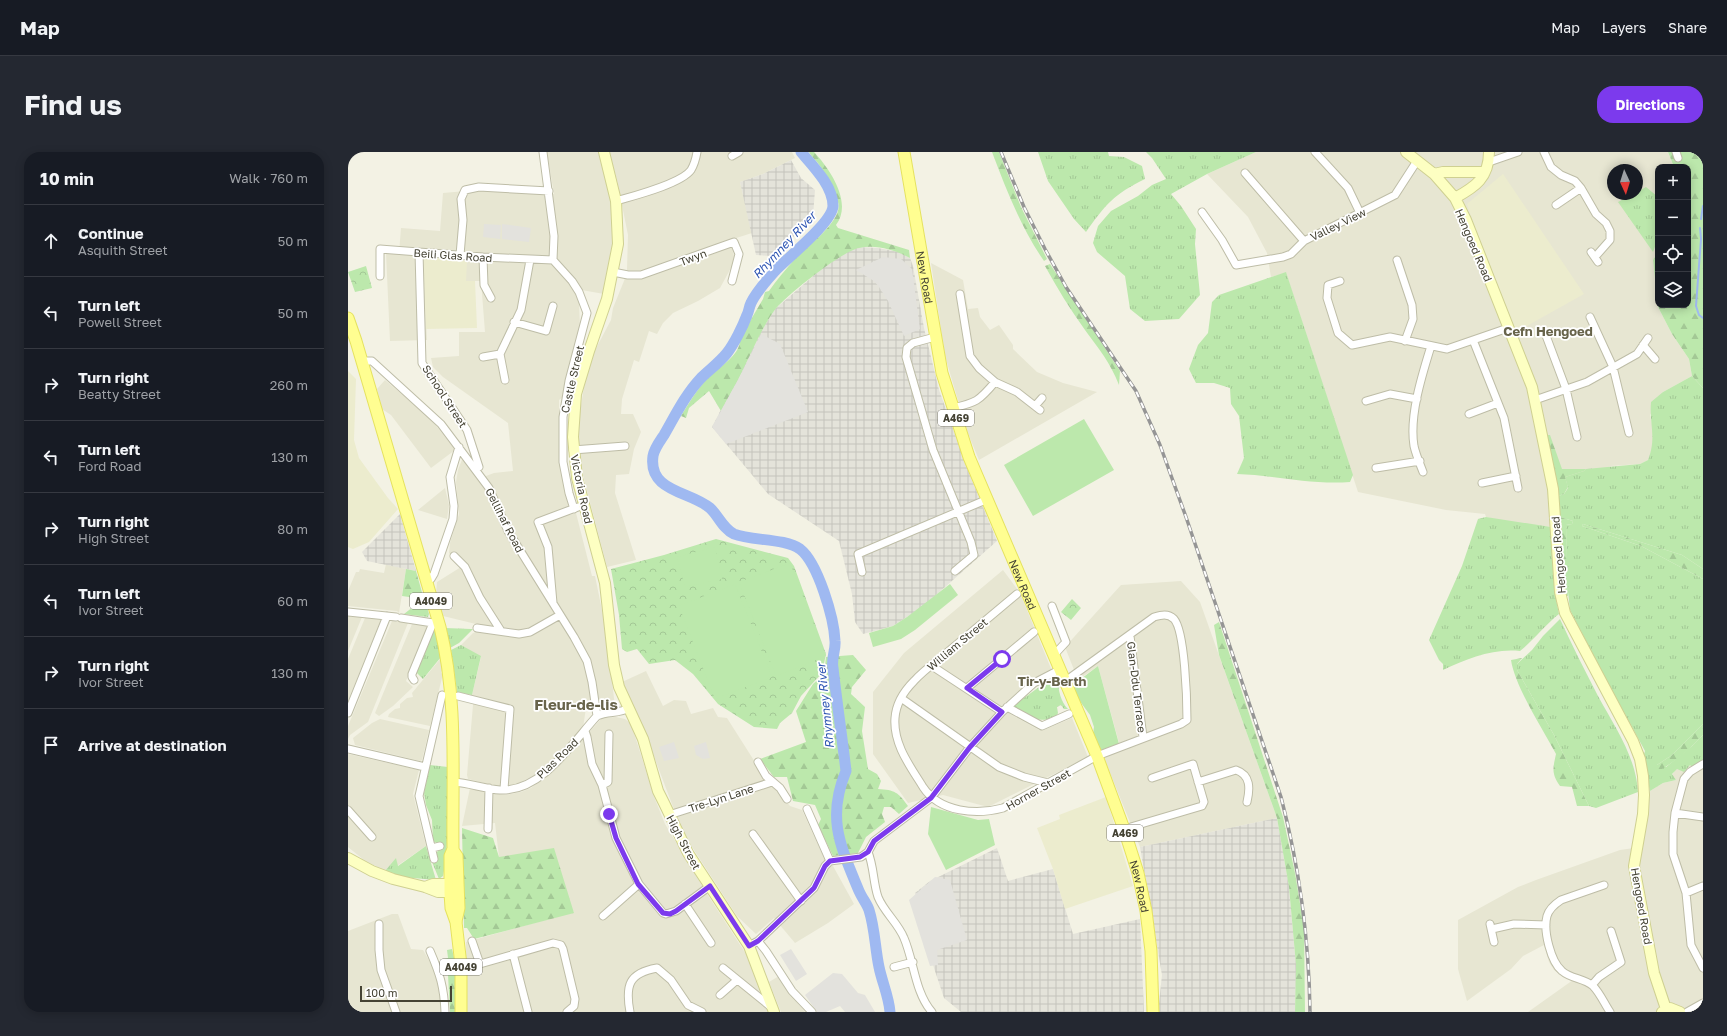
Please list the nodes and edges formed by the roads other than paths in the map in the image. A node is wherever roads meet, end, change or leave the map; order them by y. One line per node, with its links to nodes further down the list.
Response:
1 (543, 152): 16 (street)
2 (604, 152): 18 (street, Victoria Road)
3 (697, 152): 18 (street)
4 (739, 152): 10 (street)
5 (904, 152): 45 (main road, New Road / A469)
6 (1315, 152): 21 (street)
7 (1406, 152): 11 (street, Hengoed Road)
8 (1518, 152): 12 (street)
9 (1544, 152): 15 (street)
10 (732, 156)
11 (1417, 161): 14 (street, Hengoed Road); 21 (street, Valley View)
12 (1488, 162): 14 (street); 17 (street)
13 (1245, 173): 22 (street, Valley View)
14 (1434, 174): 17 (street, Hengoed Road)
15 (1581, 188): 19 (street); 26 (street)
16 (549, 191): 24 (street); 28 (street)
17 (1455, 198): 43 (street, Hengoed Road)
18 (616, 201): 30 (street, Victoria Road)
19 (1556, 205)
20 (1202, 212): 22 (street)
21 (1360, 213): 22 (street, Valley View)
22 (1304, 241)
23 (419, 252): 24 (street, Beili Glas Road); 31 (street, Beili Glas Road); 73 (street, School Street)
24 (460, 255): 25 (street, Beili Glas Road)
25 (483, 257): 27 (street, Beili Glas Road); 35 (street)
26 (1595, 257)
27 (530, 260): 28 (street, Beili Glas Road); 41 (street)
28 (553, 260): 37 (street)
29 (1397, 260): 48 (street)
30 (613, 272): 32 (street, Twyn); 40 (street, Victoria Road)
31 (380, 276)
32 (732, 280)
33 (1340, 281): 48 (street)
34 (960, 294): 58 (street)
35 (491, 298)
36 (553, 306): 41 (street)
37 (587, 313): 40 (street); 42 (street, Castle Street)
38 (348, 318): 55 (main road, A4049)
39 (1590, 318): 56 (street)
40 (600, 319): 51 (street, Victoria Road)
41 (514, 322): 52 (street)
42 (584, 325): 51 (street); 80 (street, Castle Street)
43 (1508, 328): 47 (street); 62 (street, Hengoed Road)
44 (1546, 333): 59 (street)
45 (935, 337): 65 (main road, New Road / A469); 81 (street)
46 (1648, 338): 49 (street)
47 (1473, 340): 50 (street); 64 (street)
48 (1405, 341): 50 (street)
49 (1643, 345): 54 (street); 56 (street)
50 (1431, 346): 61 (street)
51 (590, 348): 71 (street, Victoria Road)
52 (500, 354): 53 (street); 57 (street)
53 (483, 357)
54 (1655, 359)
55 (362, 361): 70 (street, Gellihaf Road); 85 (main road, A4049)
56 (1613, 367): 59 (street); 67 (street)
57 (505, 380)
58 (994, 382): 60 (street); 65 (street)
59 (1566, 390): 62 (street); 68 (street)
60 (1042, 398)
61 (1417, 399): 63 (street); 72 (street)
62 (1535, 400): 173 (street, Hengoed Road)
63 (1366, 401)
64 (1498, 403): 66 (street); 76 (street)
65 (952, 408): 79 (main road, New Road / A469)
66 (1469, 414)
67 (1629, 433)
68 (1577, 437)
69 (625, 446): 71 (street)
70 (459, 447): 85 (street); 87 (street, Gellihaf Road)
71 (573, 450): 80 (street, Victoria Road)
72 (1420, 462): 74 (street); 75 (street)
73 (479, 467)
74 (1376, 468)
75 (1423, 472)
76 (1516, 476): 77 (street); 78 (street)
77 (1482, 483)
78 (1518, 488)
79 (988, 499): 81 (street); 97 (main road, New Road / A469)
80 (579, 507): 87 (street); 106 (street, Victoria Road)
81 (957, 510): 83 (street); 84 (street)
82 (454, 556): 94 (street)
83 (955, 571)
84 (862, 572)
85 (426, 580): 92 (main road, A4049)
86 (1017, 594): 98 (street, William Street)
87 (553, 603): 90 (street, Gellihaf Road)
88 (1052, 606): 97 (street)
89 (348, 612): 91 (street)
90 (560, 615): 94 (street); 110 (street, Gellihaf Road)
91 (387, 616): 92 (street); 108 (street)
92 (436, 622): 100 (street); 121 (main road, A4049)
93 (477, 628): 94 (street)
94 (501, 631)
95 (1034, 632): 102 (street)
96 (1130, 636): 101 (street); 113 (street, Glan-Ddu Terrace); 113 (street, Horner Street)
97 (1053, 656): 99 (main road, New Road / A469)
98 (932, 666): 102 (street); 105 (street, William Street)
99 (1059, 670): 101 (main road, New Road / A469); 107 (street)
100 (414, 680)
101 (1064, 682): 116 (main road, New Road / A469)
102 (967, 688): 107 (street)
103 (442, 695): 119 (street)
104 (458, 696): 127 (street)
105 (901, 698): 114 (street); 128 (street)
106 (629, 708): 110 (street); 134 (street, High Street)
107 (1004, 709): 109 (street); 114 (street)
108 (348, 713)
109 (1069, 714)
110 (597, 716): 111 (street, Plas Road)
111 (585, 731): 125 (street); 127 (street, Plas Road)
112 (609, 734): 125 (street)
113 (1143, 738): 116 (street, Horner Street)
114 (970, 747): 124 (street); 128 (street)
115 (348, 749): 119 (street)
116 (1096, 756): 124 (street, Horner Street); 137 (main road, New Road / A469)
117 (758, 762): 122 (street, Tre-Lyn Lane)
118 (1703, 764): 133 (street)
119 (425, 767): 141 (street)
120 (1152, 778): 123 (street)
121 (454, 782): 126 (street, Plas Road); 150 (main road, A4049)
122 (772, 782): 129 (street, Tre-Lyn Lane); 134 (street, Tre-Lyn Lane)
123 (1198, 782): 130 (street); 137 (street)
124 (1048, 783): 128 (street, Horner Street)
125 (602, 785): 146 (street)
126 (489, 788): 127 (street, Plas Road); 136 (street)
127 (504, 789)
128 (931, 798): 142 (street)
129 (787, 799)
130 (1247, 802)
131 (807, 809): 145 (street)
132 (348, 810): 139 (street)
133 (1675, 813): 135 (street); 151 (street)
134 (670, 815): 148 (street, High Street)
135 (1703, 817)
136 (488, 829)
137 (1124, 829): 183 (main road, New Road / A469)
138 (752, 834): 152 (street)
139 (372, 837)
140 (440, 846): 141 (street)
141 (432, 848): 144 (street)
142 (868, 852): 145 (street); 164 (street)
143 (348, 858): 150 (street)
144 (434, 859)
145 (832, 861): 152 (street)
146 (638, 884): 153 (street); 154 (street)
147 (1604, 885): 156 (street)
148 (710, 886): 153 (street); 161 (street, High Street)
149 (1703, 886): 151 (street)
150 (454, 888): 176 (main road, A4049)
151 (1686, 893): 167 (street)
152 (801, 901): 161 (street)
153 (685, 904): 160 (street)
154 (603, 916)
155 (380, 924): 174 (street)
156 (1546, 924): 159 (street); 169 (street)
157 (1611, 931): 169 (street)
158 (472, 942): 163 (street)
159 (1494, 942)
160 (711, 943)
161 (753, 943): 172 (street, High Street); 181 (street)
162 (430, 951): 175 (street)
163 (513, 954): 177 (street); 178 (street)
164 (913, 962): 165 (street); 182 (street)
165 (894, 967)
166 (723, 968): 168 (street)
167 (1703, 968)
168 (737, 980): 170 (street); 172 (street)
169 (1592, 985): 184 (street)
170 (720, 995)
171 (1703, 1003): 186 (street)
172 (774, 1010)
173 (1664, 1010): 185 (street, Hengoed Road)
174 (396, 1012)
175 (445, 1012)
176 (461, 1012)
177 (528, 1012)
178 (568, 1012)
179 (630, 1012): 180 (street)
180 (702, 1012)
181 (812, 1012)
182 (932, 1012)
183 (1153, 1012)
184 (1610, 1012)
185 (1680, 1012)
186 (1686, 1012)

